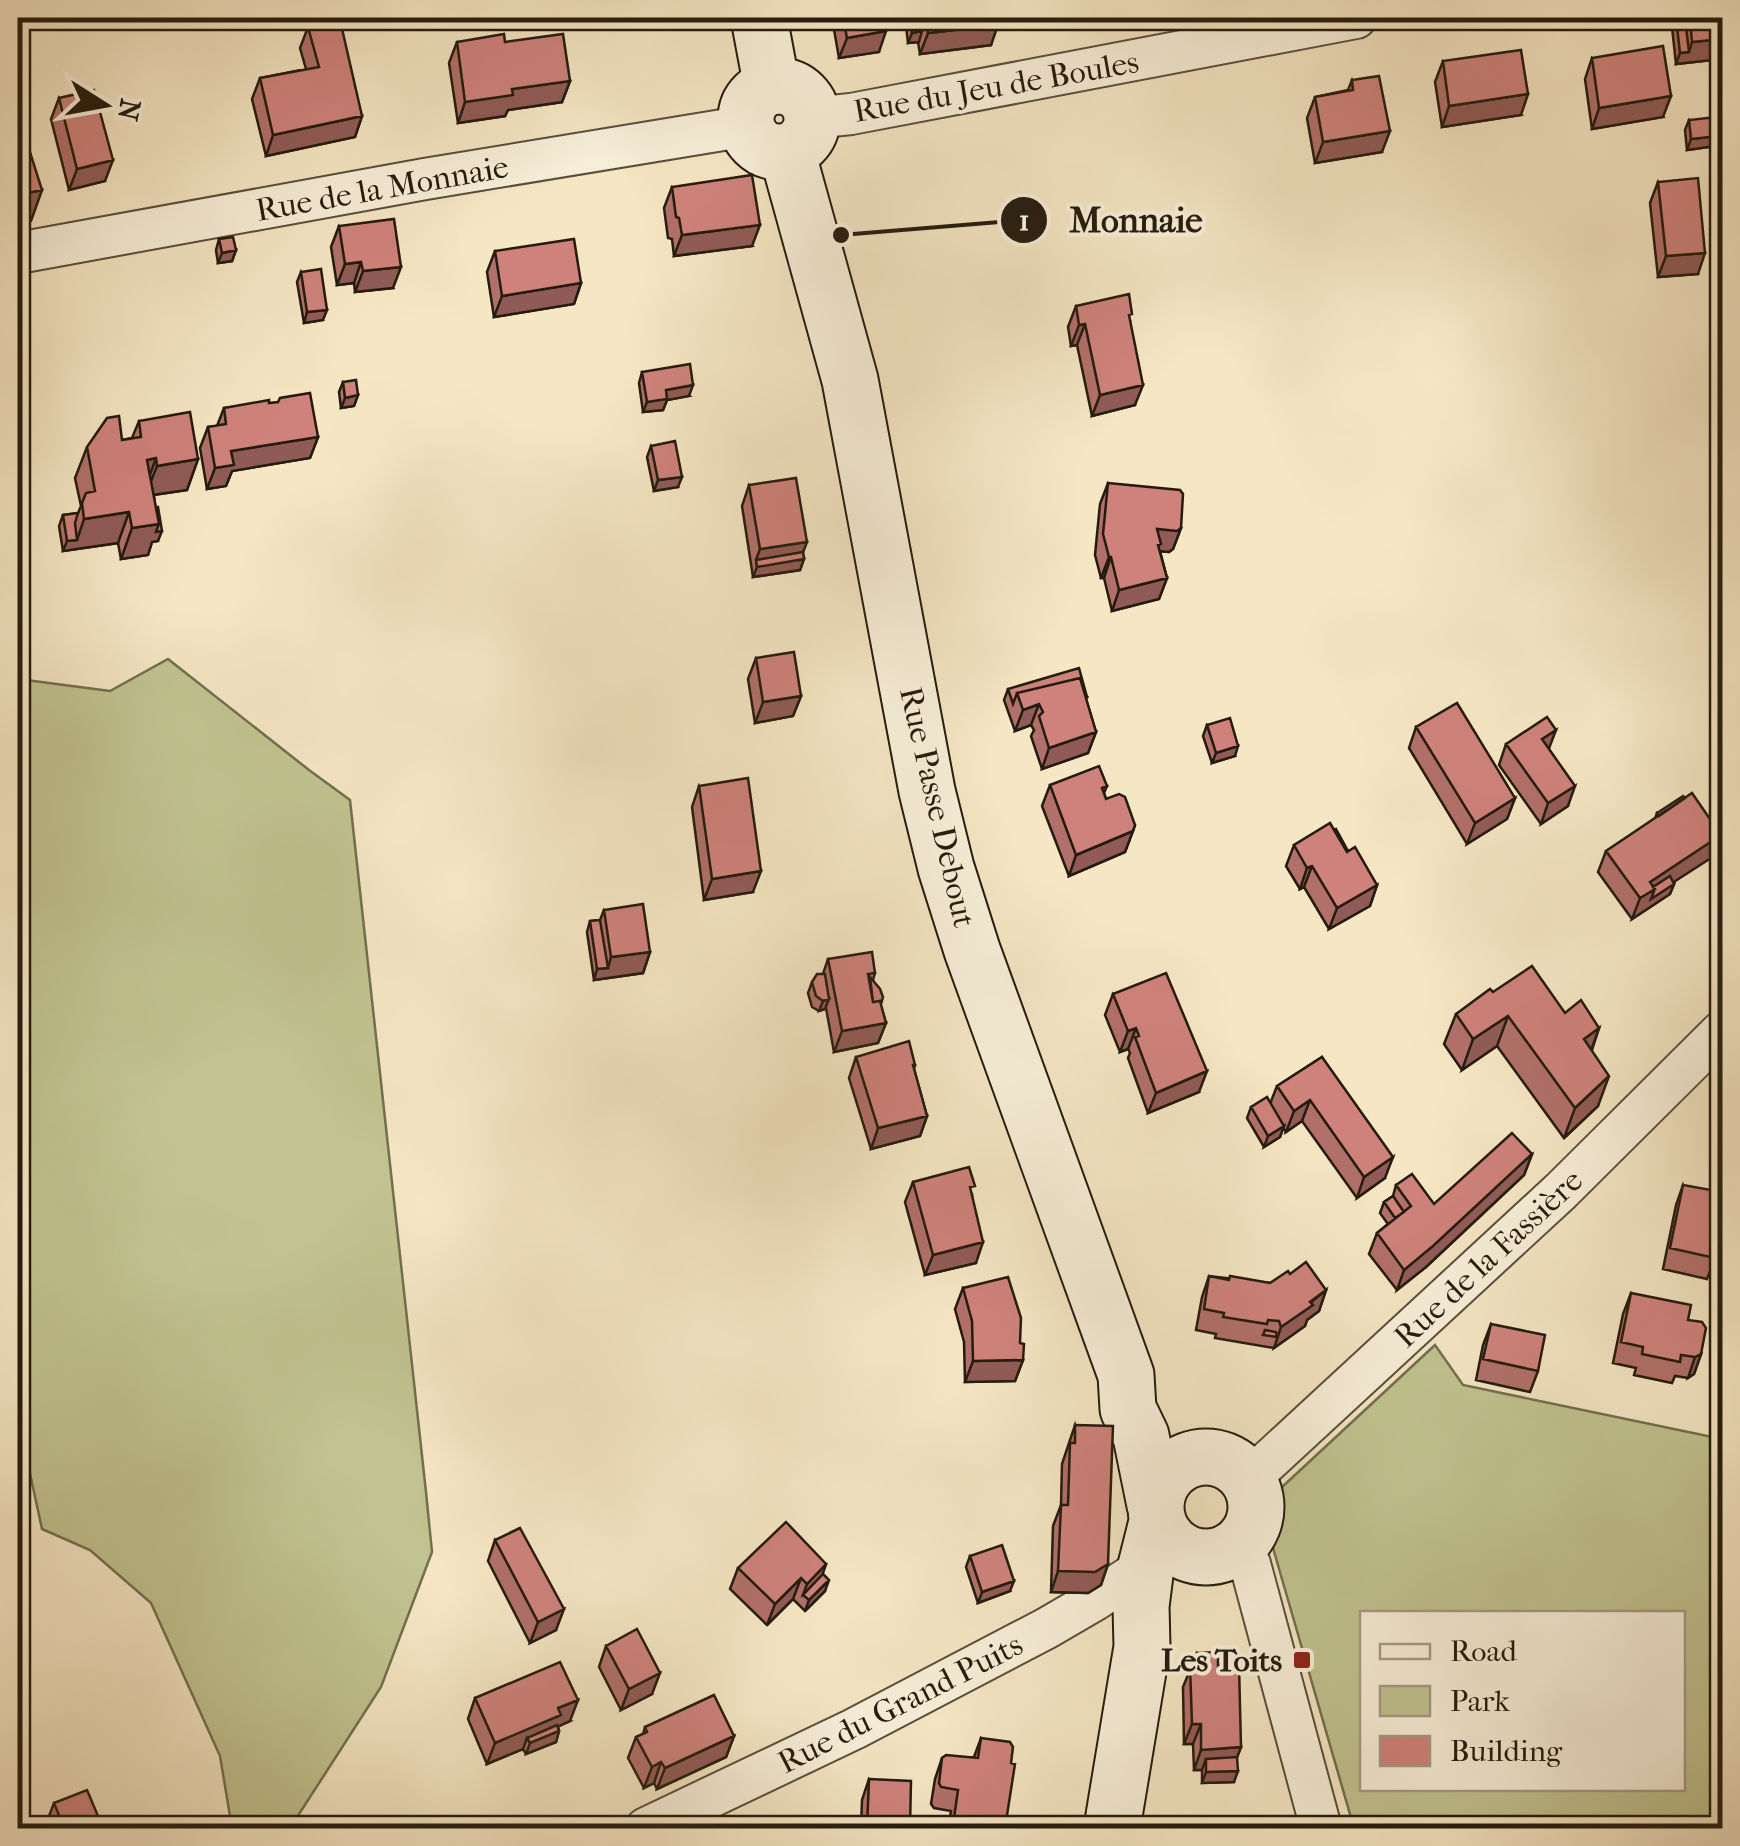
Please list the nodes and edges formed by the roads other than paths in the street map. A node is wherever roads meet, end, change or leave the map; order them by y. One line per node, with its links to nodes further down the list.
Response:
1 (759, 18): 3 (main road, Rue Passe Debout)
2 (1356, 18): 3 (street, Rue du Jeu de Boules)
3 (779, 121): 4 (street, Rue de la Monnaie); 6 (main road, Rue Passe Debout)
4 (18, 253)
5 (1722, 1031): 7 (street, Rue de la Fassière)
6 (1126, 1374): 7 (main road); 8 (main road, Rue Passe Debout)
7 (1228, 1468): 8 (main road); 8 (main road)
8 (1177, 1539): 9 (street, Rue du Grand Puits); 10 (main road); 11 (street)
9 (646, 1828)
10 (1112, 1828)
11 (1321, 1828)

